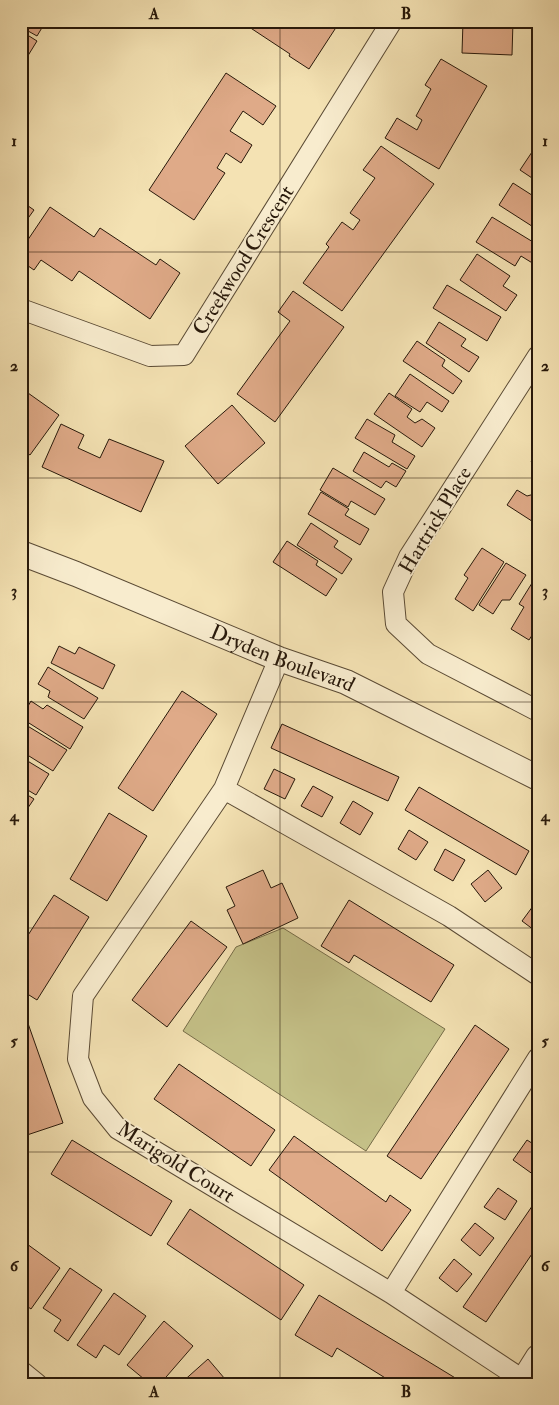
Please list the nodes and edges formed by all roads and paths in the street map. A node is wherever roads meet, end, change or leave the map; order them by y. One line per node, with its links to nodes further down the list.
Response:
1 (392, 21): 2 (street, Creekwood Crescent)
2 (21, 309)
3 (538, 356): 6 (street, Hartrick Place)
4 (21, 553): 5 (street, Dryden Boulevard)
5 (279, 659): 7 (street, Dryden Boulevard); 8 (street, Marigold Court)
6 (538, 711)
7 (538, 778)
8 (224, 789): 9 (street); 11 (street, Marigold Court)
9 (538, 975)
10 (538, 1058): 11 (street)
11 (390, 1293): 14 (street, Marigold Court)
12 (538, 1357): 14 (street)
13 (21, 1371): 15 (street)
14 (522, 1382)
15 (37, 1384)

